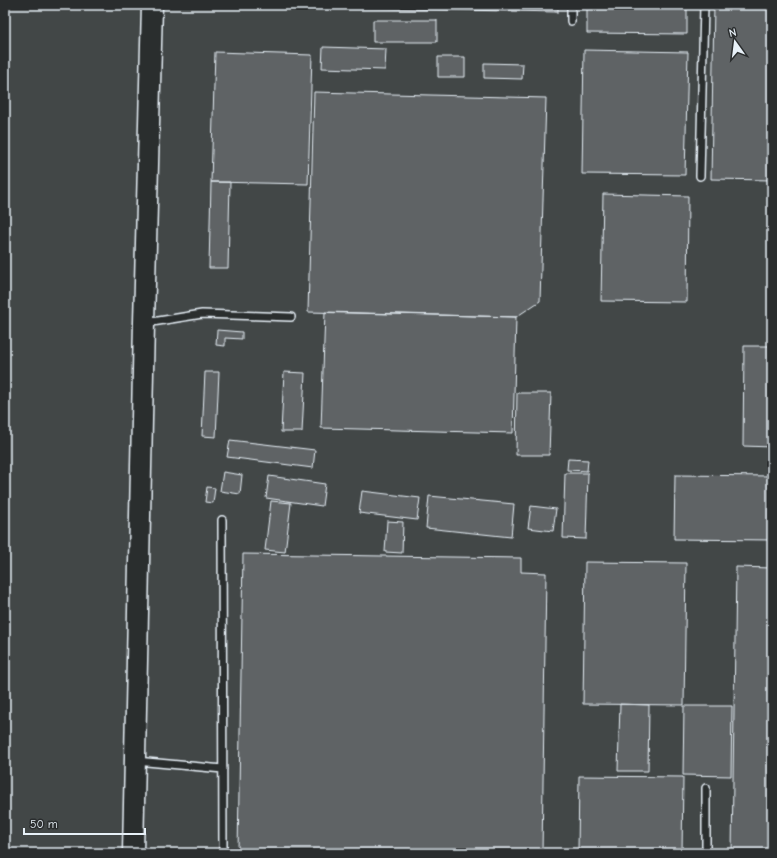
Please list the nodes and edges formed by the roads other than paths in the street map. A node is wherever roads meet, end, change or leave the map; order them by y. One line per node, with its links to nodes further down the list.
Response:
1 (152, 5): 7 (main road)
2 (571, 5): 4 (lane)
3 (704, 5): 5 (lane)
4 (571, 21)
5 (700, 176)
6 (291, 317): 7 (lane)
7 (144, 323): 9 (main road)
8 (222, 520): 10 (lane)
9 (135, 760): 10 (lane); 12 (main road)
10 (223, 769): 13 (lane)
11 (706, 788): 14 (lane)
12 (133, 853)
13 (224, 853)
14 (706, 853)

